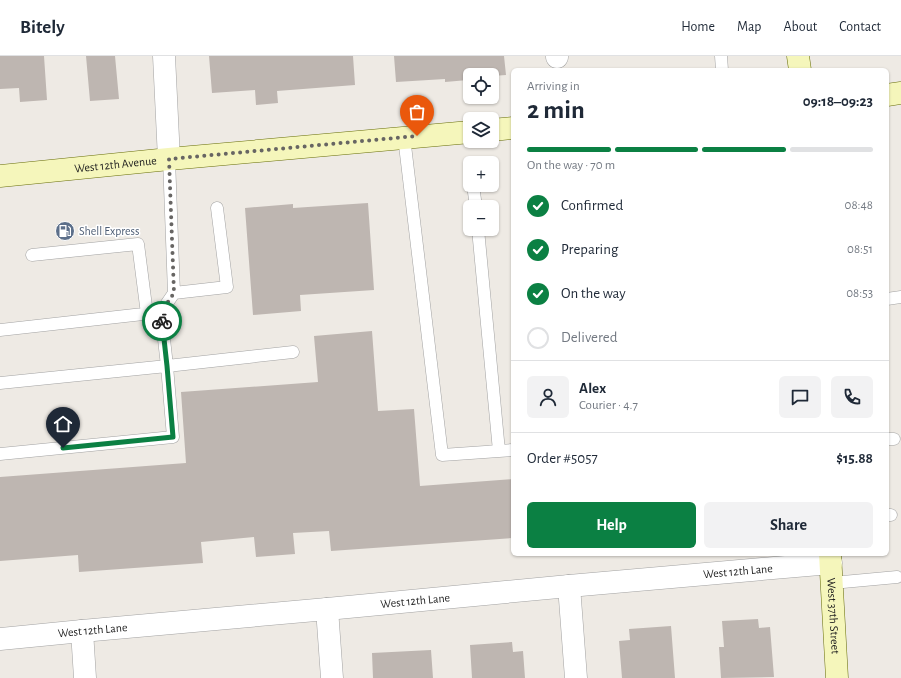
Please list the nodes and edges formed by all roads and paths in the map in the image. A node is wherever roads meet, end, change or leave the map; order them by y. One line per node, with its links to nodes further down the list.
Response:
1 (164, 56): 12 (street)
2 (721, 56): 4 (lane)
3 (798, 56): 5 (main road)
4 (722, 68)
5 (800, 68)
6 (901, 93): 7 (main road)
7 (889, 95)
8 (511, 128): 9 (main road)
9 (499, 129)
10 (463, 133): 11 (main road, West 12th Avenue)
11 (404, 138): 12 (main road, West 12th Avenue); 27 (lane)
12 (169, 159): 13 (main road, West 12th Avenue); 17 (lane)
13 (0, 176)
14 (218, 208): 17 (lane)
15 (479, 236): 27 (lane)
16 (32, 255): 21 (lane)
17 (174, 293): 20 (lane)
18 (901, 297): 19 (lane)
19 (889, 299)
20 (161, 312): 21 (lane); 24 (lane)
21 (147, 314): 22 (lane)
22 (0, 330)
23 (293, 352): 24 (lane)
24 (167, 366): 25 (lane); 28 (lane)
25 (0, 383)
26 (511, 450): 27 (lane)
27 (499, 451)
28 (0, 454)
29 (831, 567): 30 (lane); 31 (street, West 12th Lane); 38 (main road, West 37th Street)
30 (897, 577)
31 (569, 586): 32 (street, West 12th Lane); 37 (street)
32 (327, 609): 33 (street, West 12th Lane); 36 (street)
33 (82, 631): 34 (street, West 12th Lane); 35 (street)
34 (0, 639)
35 (85, 678)
36 (332, 678)
37 (576, 678)
38 (836, 678)

